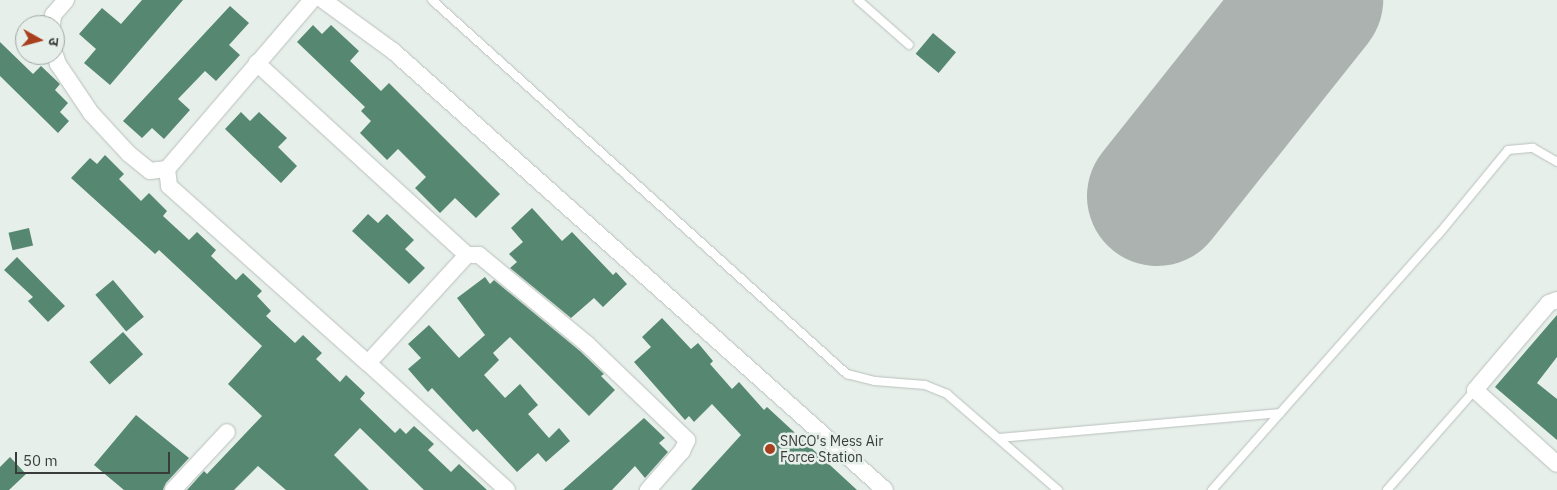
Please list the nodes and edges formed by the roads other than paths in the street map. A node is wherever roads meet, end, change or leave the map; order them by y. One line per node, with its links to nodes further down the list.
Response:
1 (66, 0): 6 (street)
2 (312, 0): 8 (street)
3 (323, 0): 23 (street)
4 (432, 0): 18 (lane)
5 (858, 0): 7 (lane)
6 (53, 15)
7 (909, 46)
8 (258, 63): 11 (street); 12 (street)
9 (59, 65): 11 (street)
10 (1557, 162): 16 (lane)
11 (167, 169): 14 (street)
12 (466, 255): 14 (street); 22 (street)
13 (1557, 300): 15 (street)
14 (368, 363): 21 (street)
15 (1475, 390): 19 (street); 26 (lane)
16 (1280, 413): 18 (lane); 25 (lane)
17 (227, 432): 20 (street)
18 (1000, 438): 24 (lane)
19 (1557, 464)
20 (174, 490)
21 (508, 490)
22 (648, 490)
23 (885, 490)
24 (1058, 490)
25 (1212, 490)
26 (1387, 490)

